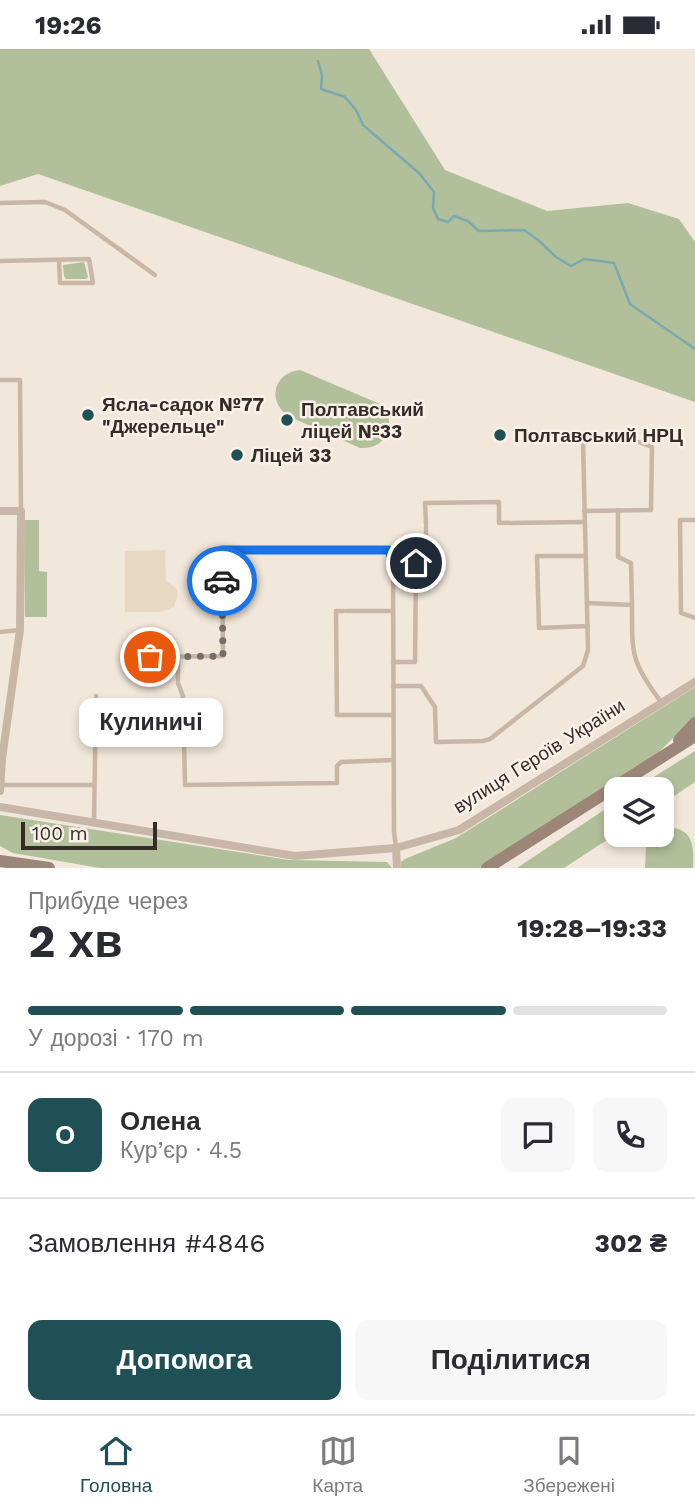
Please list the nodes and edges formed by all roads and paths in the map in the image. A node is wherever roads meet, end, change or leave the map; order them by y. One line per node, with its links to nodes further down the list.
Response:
1 (0, 203): 4 (lane)
2 (59, 260): 2 (lane); 3 (lane)
3 (0, 261)
4 (155, 275)
5 (0, 380): 8 (lane)
6 (618, 510): 9 (lane); 9 (lane); 16 (lane)
7 (0, 511): 8 (street)
8 (21, 511): 20 (street)
9 (584, 511): 11 (lane)
10 (695, 520): 18 (lane)
11 (584, 522): 12 (lane); 13 (lane)
12 (585, 556): 15 (lane); 19 (lane)
13 (416, 563): 14 (lane); 24 (lane)
14 (393, 564): 17 (lane); 22 (lane)
15 (587, 603): 16 (lane); 19 (lane)
16 (632, 605): 28 (lane)
17 (392, 611): 24 (lane); 29 (lane)
18 (695, 618)
19 (588, 626): 26 (lane)
20 (20, 630): 21 (lane); 34 (street)
21 (0, 632)
22 (178, 656): 23 (lane); 33 (lane)
23 (150, 657)
24 (393, 662): 26 (lane)
25 (695, 682): 28 (street, вулиця Героїв України)
26 (393, 686): 29 (lane)
27 (96, 696): 35 (lane)
28 (662, 702): 39 (street, вулиця Героїв України)
29 (393, 715): 33 (lane)
30 (695, 723): 32 (main road)
31 (695, 736): 32 (main road)
32 (665, 756): 43 (main road)
33 (393, 760): 39 (lane)
34 (0, 785): 35 (lane); 36 (street)
35 (94, 785): 38 (lane)
36 (0, 791)
37 (0, 807): 38 (street, вулиця Героїв України)
38 (94, 823): 39 (street, вулиця Героїв України)
39 (396, 848): 42 (street)
40 (2, 860): 41 (main road)
41 (49, 868)
42 (397, 868)
43 (487, 868)

